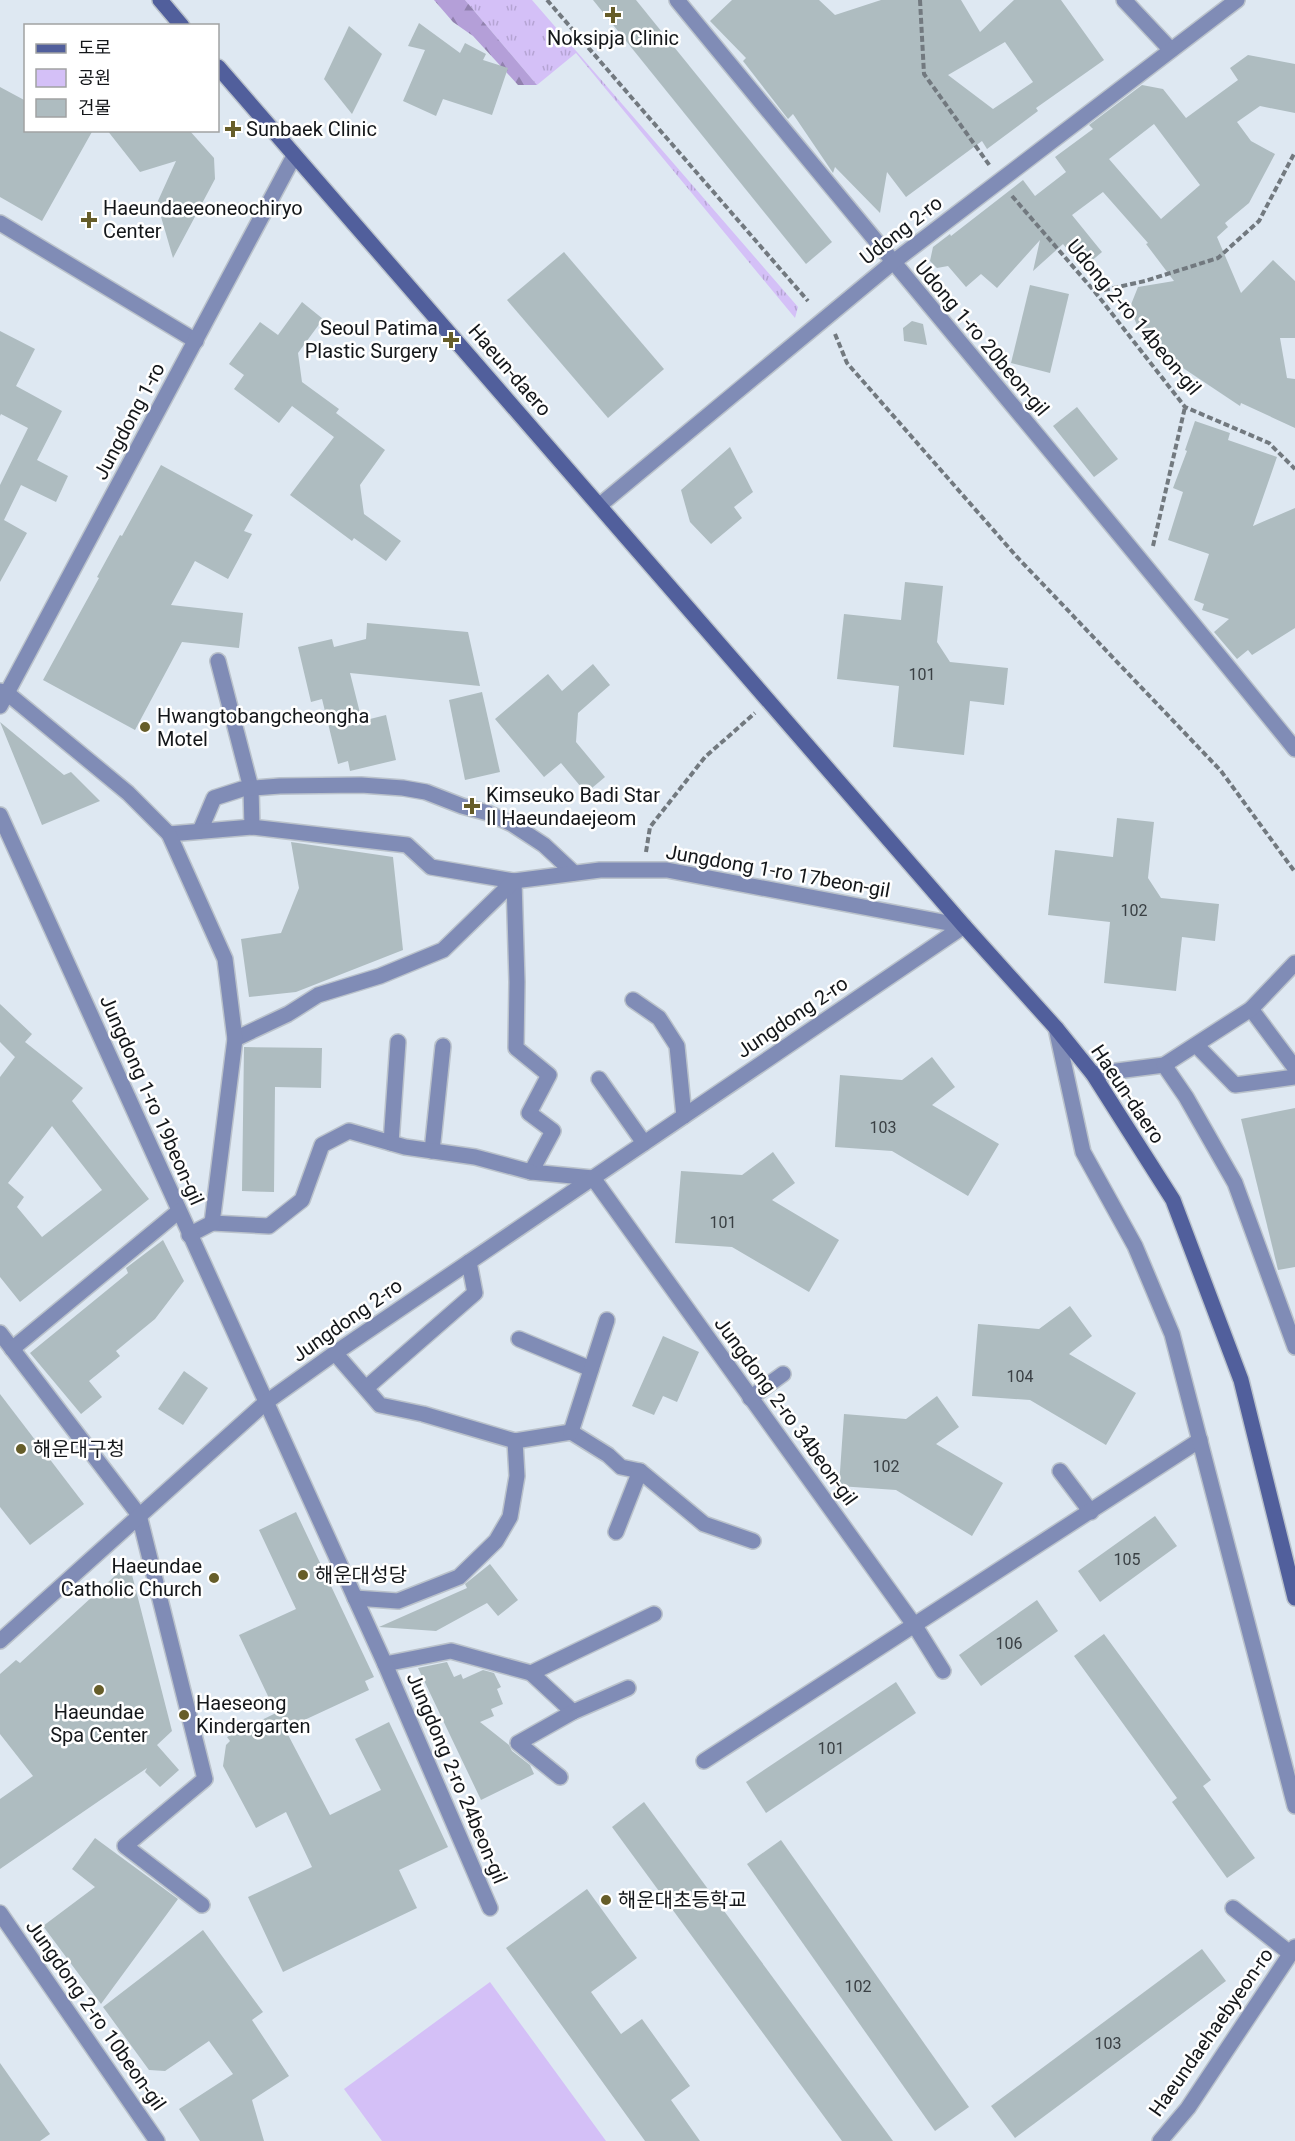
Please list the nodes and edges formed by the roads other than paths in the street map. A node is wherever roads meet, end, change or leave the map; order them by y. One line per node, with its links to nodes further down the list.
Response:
1 (160, 0): 5 (main road)
2 (677, 0): 10 (street, Udong 1-ro 20beon-gil)
3 (1124, 0): 6 (street)
4 (1237, 0): 6 (street, Udong 2-ro)
5 (180, 24)
6 (1171, 50): 10 (street, Udong 2-ro)
7 (219, 68): 8 (main road, Haeun-daero)
8 (294, 156): 11 (street, Jungdong 1-ro); 12 (main road, Haeun-daero)
9 (0, 224): 11 (street)
10 (892, 263): 12 (street, Udong 2-ro); 15 (street, Udong 1-ro 20beon-gil)
11 (196, 341): 14 (street, Jungdong 1-ro)
12 (600, 505): 23 (main road, Haeun-daero)
13 (218, 661): 16 (street)
14 (2, 697): 20 (street)
15 (1295, 749)
16 (251, 788): 18 (street); 19 (street); 21 (street)
17 (0, 815): 43 (street, Jungdong 1-ro 19beon-gil)
18 (252, 827): 19 (street, Jungdong 1-ro 17beon-gil); 22 (street, Jungdong 1-ro 17beon-gil)
19 (200, 831): 20 (street, Jungdong 1-ro 17beon-gil)
20 (169, 834): 28 (street)
21 (574, 873): 22 (street, Jungdong 1-ro 17beon-gil); 23 (street, Jungdong 1-ro 17beon-gil)
22 (514, 880): 28 (street); 41 (street)
23 (964, 926): 27 (main road, Haeun-daero); 37 (street, Jungdong 2-ro)
24 (1295, 963): 26 (street)
25 (633, 1000): 37 (street)
26 (1251, 1009): 31 (street); 33 (street)
27 (1056, 1028): 34 (main road, Haeun-daero); 59 (street)
28 (235, 1039): 44 (street)
29 (398, 1042): 38 (street)
30 (442, 1046): 40 (street)
31 (1197, 1046): 32 (street); 35 (street)
32 (1164, 1065): 34 (street); 50 (street)
33 (1295, 1068)
34 (1093, 1074): 67 (main road, Haeun-daero)
35 (1295, 1077)
36 (599, 1078): 39 (street)
37 (684, 1116): 39 (street, Jungdong 2-ro)
38 (391, 1143): 40 (street, Jungdong 1-ro 19beon-gil); 44 (street, Jungdong 1-ro 19beon-gil)
39 (644, 1143): 42 (street, Jungdong 2-ro)
40 (432, 1151): 41 (street, Jungdong 1-ro 19beon-gil)
41 (531, 1172): 42 (street)
42 (593, 1178): 46 (street, Jungdong 2-ro); 56 (street, Jungdong 2-ro 34beon-gil)
43 (179, 1211): 45 (street, Jungdong 1-ro 19beon-gil); 51 (street)
44 (212, 1223): 45 (street)
45 (189, 1235): 57 (street, Jungdong 1-ro 19beon-gil)
46 (470, 1262): 52 (street, Jungdong 2-ro); 55 (street)
47 (607, 1320): 53 (street)
48 (0, 1333): 51 (street)
49 (519, 1339): 53 (street)
50 (1295, 1347)
51 (12, 1349): 64 (street)
52 (335, 1353): 55 (street); 57 (street, Jungdong 2-ro)
53 (591, 1369): 58 (street)
54 (783, 1374): 56 (street)
55 (366, 1388): 60 (street)
56 (750, 1398): 70 (street, Jungdong 2-ro 34beon-gil)
57 (265, 1403): 64 (street, Jungdong 2-ro); 68 (street, Jungdong 2-ro 24beon-gil)
58 (571, 1432): 60 (street); 61 (street)
59 (1200, 1440): 63 (street); 79 (street)
60 (515, 1441): 68 (street)
61 (640, 1471): 65 (street); 66 (street)
62 (1060, 1471): 63 (street)
63 (1091, 1512): 70 (street)
64 (139, 1515): 71 (street, Jungdong 2-ro); 80 (street)
65 (616, 1532)
66 (753, 1541)
67 (1295, 1598)
68 (355, 1599): 72 (street, Jungdong 2-ro 24beon-gil)
69 (654, 1614): 74 (street)
70 (915, 1626): 73 (street, Jungdong 2-ro 34beon-gil); 77 (street)
71 (0, 1641)
72 (385, 1665): 74 (street, Jungdong 2-ro 24beon-gil); 81 (street, Jungdong 2-ro 24beon-gil)
73 (943, 1671)
74 (531, 1672): 76 (street)
75 (628, 1688): 76 (street)
76 (573, 1712): 78 (street)
77 (704, 1761)
78 (560, 1777)
79 (1295, 1806)
80 (202, 1905)
81 (490, 1908)
82 (1233, 1908): 84 (street)
83 (0, 1913): 85 (street, Jungdong 2-ro 10beon-gil)
84 (1293, 1950): 86 (street, Haeundaehaebyeon-ro)
85 (157, 2141)
86 (1160, 2141)

